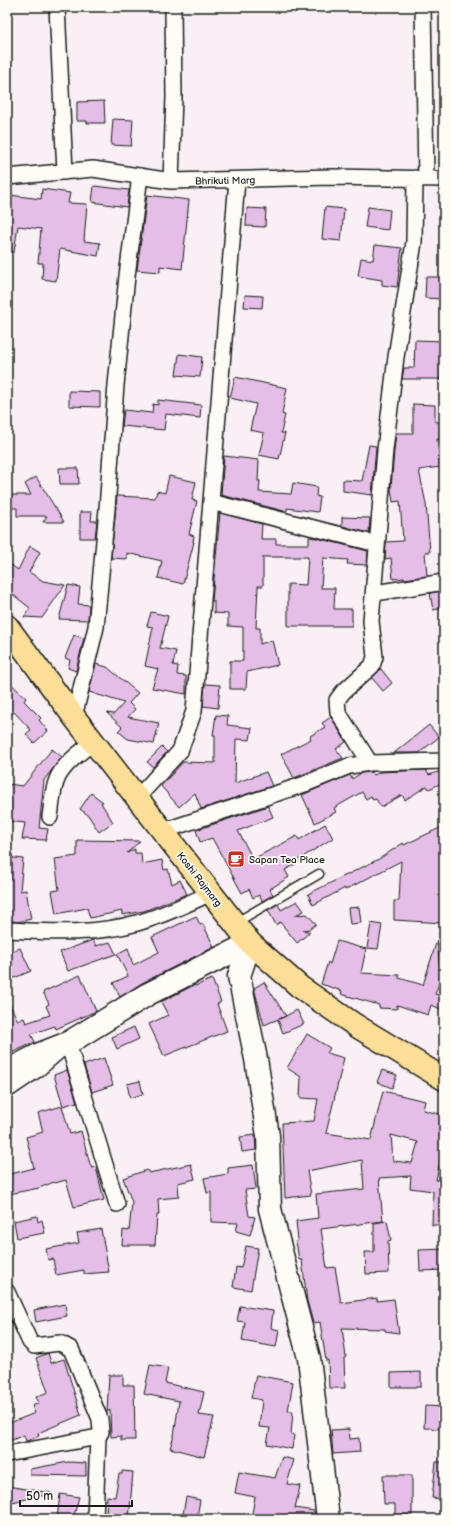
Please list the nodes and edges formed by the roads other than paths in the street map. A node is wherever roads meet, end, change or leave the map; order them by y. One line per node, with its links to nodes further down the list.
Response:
1 (57, 7): 4 (street)
2 (173, 7): 10 (street)
3 (423, 7): 7 (street)
4 (65, 172): 5 (street, Bhrikuti Marg); 6 (street, Bhrikuti Marg)
5 (140, 176): 10 (street, Bhrikuti Marg); 16 (street)
6 (7, 177)
7 (420, 178): 8 (street, Bhrikuti Marg); 9 (street, Bhrikuti Marg); 12 (street)
8 (444, 179)
9 (237, 180): 10 (street, Bhrikuti Marg); 11 (street)
10 (171, 181)
11 (211, 502): 12 (street); 20 (street)
12 (377, 544): 14 (street)
13 (444, 582): 14 (street)
14 (375, 593): 19 (street)
15 (7, 626): 16 (main road, Koshi Rajmarg)
16 (74, 717): 17 (main road, Koshi Rajmarg)
17 (94, 741): 20 (main road, Koshi Rajmarg); 21 (street)
18 (444, 761): 19 (street)
19 (370, 763): 22 (street)
20 (137, 798): 22 (main road, Koshi Rajmarg)
21 (50, 818)
22 (163, 831): 24 (main road, Koshi Rajmarg)
23 (319, 874): 25 (lane)
24 (211, 893): 25 (main road, Koshi Rajmarg); 26 (street)
25 (234, 924): 27 (main road, Koshi Rajmarg)
26 (7, 930)
27 (250, 943): 28 (street); 30 (main road, Koshi Rajmarg); 37 (street)
28 (68, 1043): 29 (street); 31 (street); 32 (street)
29 (7, 1071)
30 (444, 1080)
31 (7, 1090)
32 (117, 1204)
33 (7, 1292): 34 (street)
34 (98, 1437): 35 (street); 36 (street)
35 (7, 1454)
36 (95, 1519)
37 (328, 1519)

